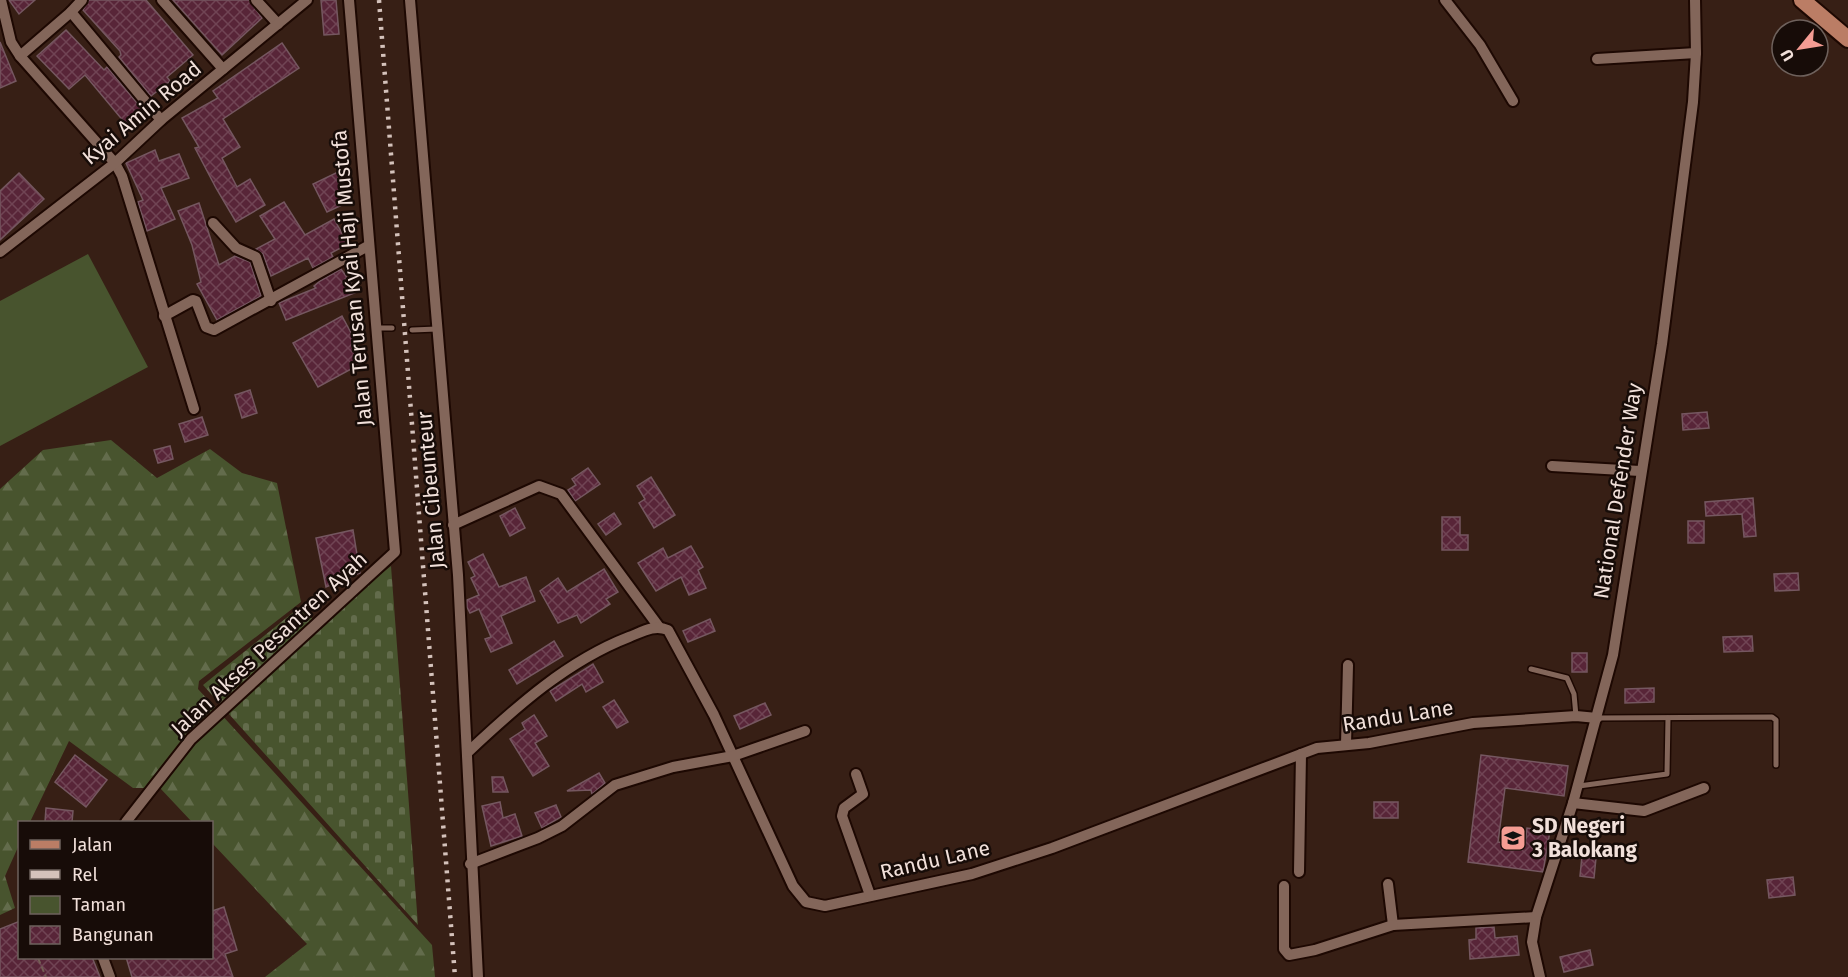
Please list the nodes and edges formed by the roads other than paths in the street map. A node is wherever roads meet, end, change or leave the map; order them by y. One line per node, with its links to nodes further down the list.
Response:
1 (1, 0): 15 (street)
2 (82, 0): 11 (street)
3 (162, 0): 17 (street)
4 (256, 0): 12 (street)
5 (307, 0): 12 (street, Kyai Amin Road)
6 (349, 0): 22 (street, Jalan Terusan Kyai Haji Mustofa)
7 (410, 0): 28 (street, Jalan Cibeunteur)
8 (1445, 0): 18 (street)
9 (1695, 0): 14 (street, National Defender Way)
10 (1810, 2): 13 (main road)
11 (71, 12): 15 (street); 19 (street)
12 (278, 24): 17 (street, Kyai Amin Road)
13 (1848, 39)
14 (1696, 53): 16 (street); 32 (street, National Defender Way)
15 (20, 56): 20 (street)
16 (1597, 59)
17 (223, 69): 19 (street, Kyai Amin Road)
18 (1513, 100)
19 (160, 120): 20 (street, Kyai Amin Road)
20 (115, 163): 23 (street, Kyai Amin Road); 25 (street)
21 (213, 223): 24 (street)
22 (368, 246): 24 (street); 26 (street, Jalan Terusan Kyai Haji Mustofa)
23 (0, 252)
24 (271, 301): 25 (street)
25 (164, 316): 30 (street)
26 (375, 328): 27 (lane); 34 (street, Jalan Terusan Kyai Haji Mustofa)
27 (392, 328)
28 (437, 329): 29 (lane); 33 (street, Jalan Cibeunteur)
29 (412, 330)
30 (194, 409)
31 (1552, 466): 32 (street)
32 (1640, 471): 39 (street, National Defender Way)
33 (453, 525): 35 (street, Randu Lane); 43 (street, Jalan Cibeunteur)
34 (394, 552): 51 (street, Jalan Akses Pesantren Ayah)
35 (659, 627): 43 (street); 45 (street, Randu Lane)
36 (1348, 665): 42 (street)
37 (1531, 669): 38 (lane)
38 (1576, 716): 39 (street, Randu Lane); 42 (street, Randu Lane)
39 (1597, 718): 40 (lane); 48 (street, National Defender Way)
40 (1668, 718): 46 (lane); 48 (lane)
41 (805, 731): 45 (street)
42 (1346, 744): 44 (street, Randu Lane)
43 (468, 752): 52 (street, Jalan Cibeunteur)
44 (1301, 754): 53 (street); 56 (street, Randu Lane)
45 (733, 756): 52 (street); 56 (street, Randu Lane)
46 (1776, 765)
47 (856, 774): 56 (street)
48 (1578, 786): 50 (street, National Defender Way)
49 (1704, 788): 50 (street)
50 (1574, 803): 57 (street, National Defender Way)
51 (127, 821)
52 (470, 864): 61 (street, Jalan Cibeunteur)
53 (1299, 872)
54 (1388, 884): 58 (street)
55 (1284, 886): 58 (street)
56 (870, 896)
57 (1536, 917): 58 (street); 62 (street, National Defender Way)
58 (1393, 925)
59 (104, 959): 60 (street)
60 (110, 977)
61 (478, 977)
62 (1540, 977)

